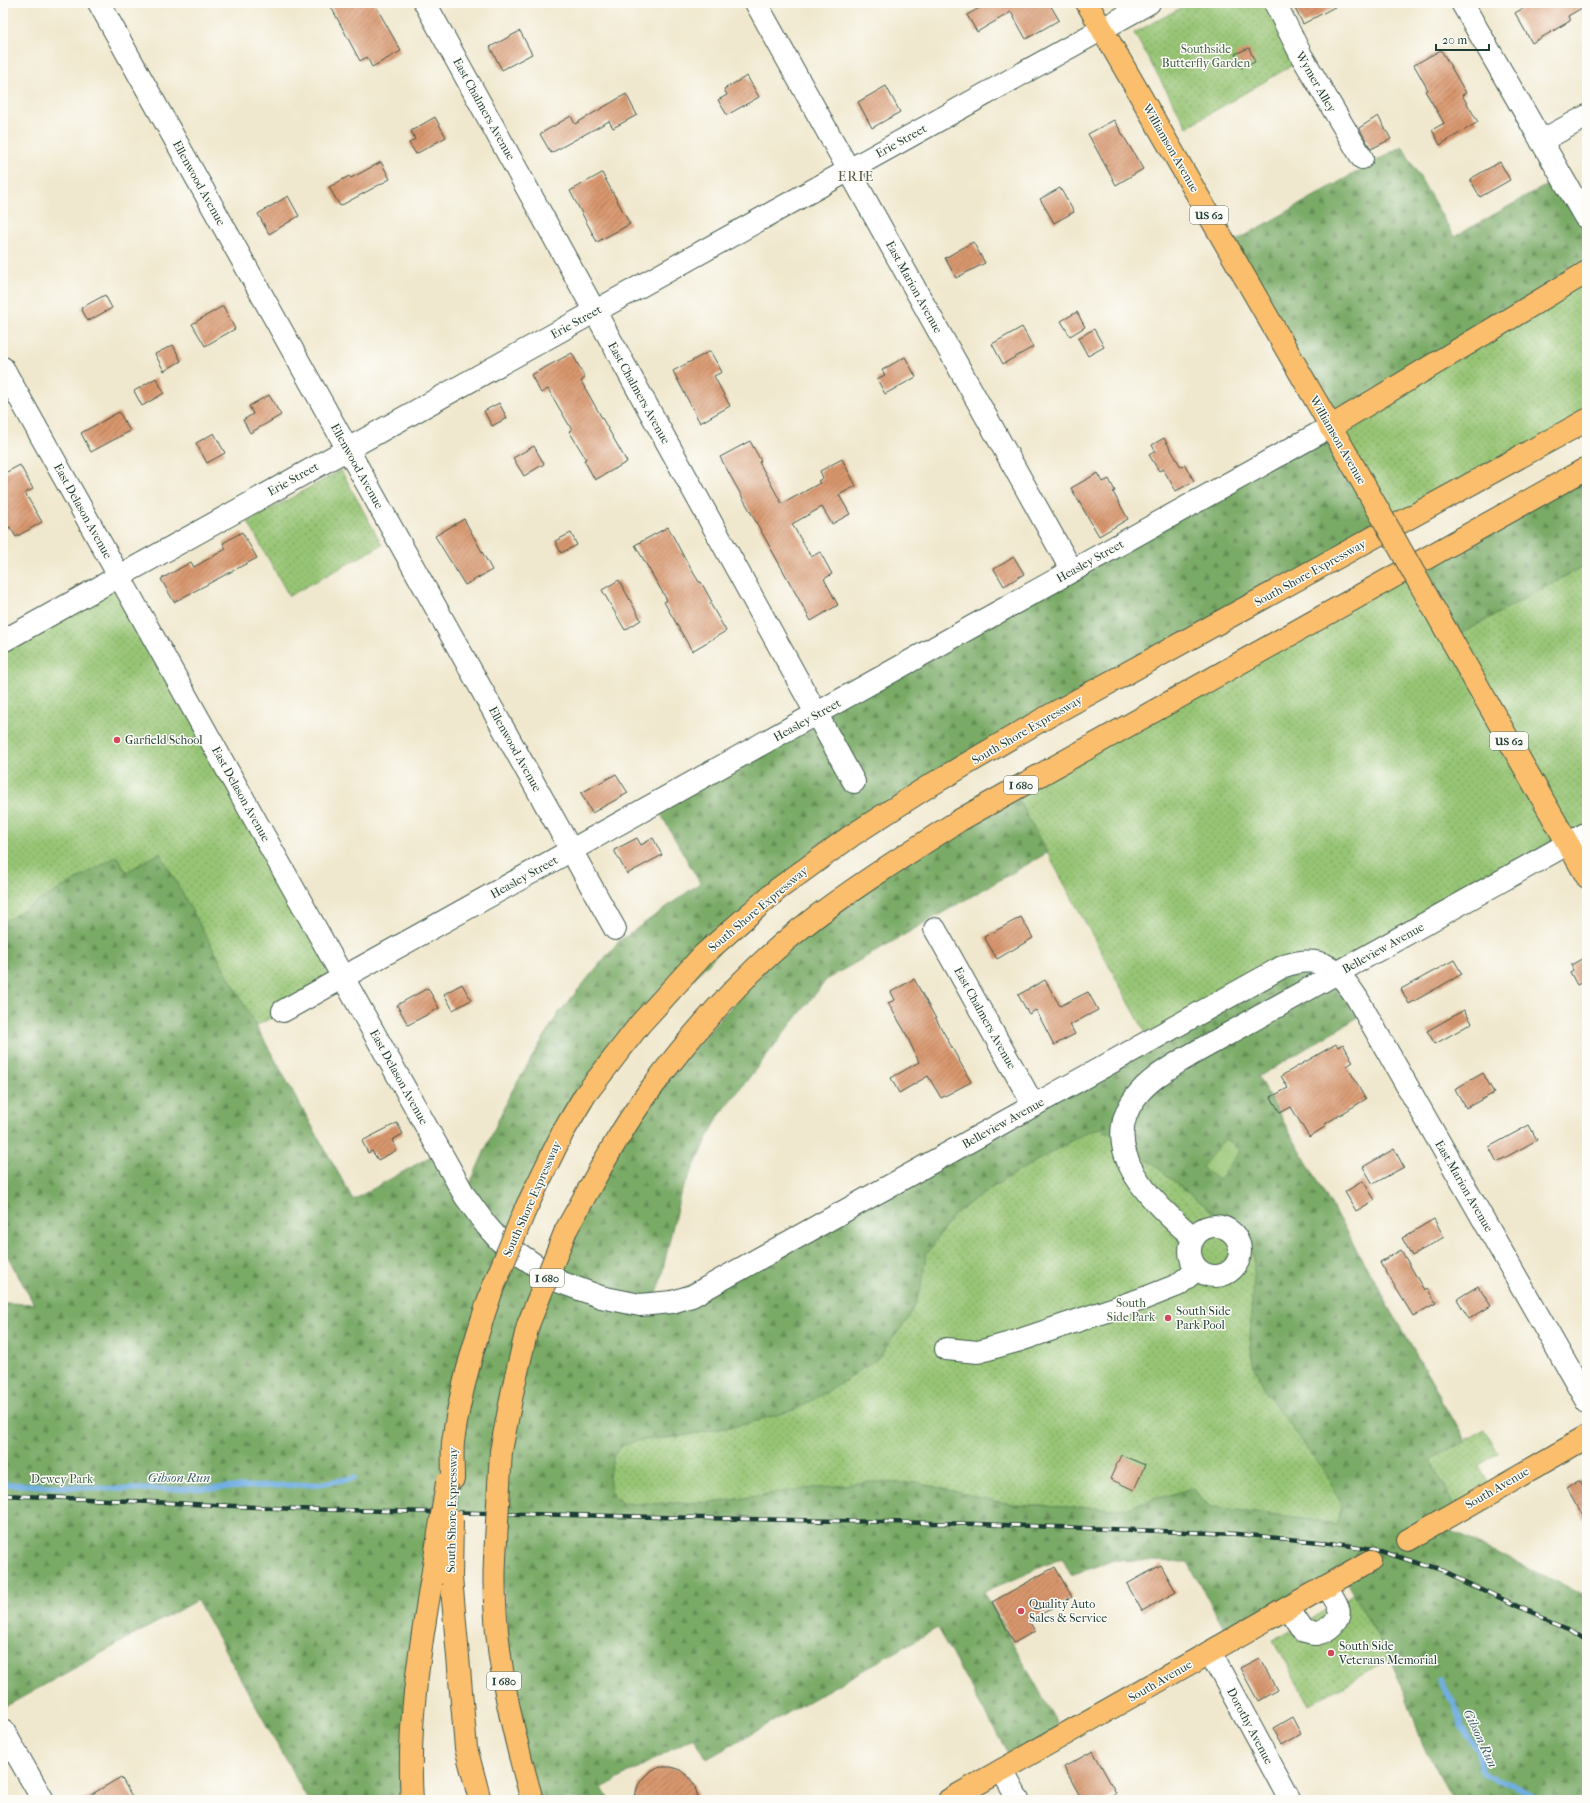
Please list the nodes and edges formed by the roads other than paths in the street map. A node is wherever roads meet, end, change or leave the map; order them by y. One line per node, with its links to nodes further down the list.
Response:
1 (99, 3): 21 (street, Ellenwood Avenue)
2 (426, 3): 15 (street, East Chalmers Avenue)
3 (756, 3): 12 (street, East Marion Avenue)
4 (1088, 3): 8 (main road, Williamson Avenue / US 62)
5 (1149, 3): 8 (street, Erie Street)
6 (1275, 3): 11 (street, Wymer Alley)
7 (1462, 3): 10 (street)
8 (1102, 29): 12 (street, Erie Street); 19 (main road, Williamson Avenue / US 62)
9 (1587, 116): 10 (street)
10 (1541, 142): 13 (street)
11 (1362, 158)
12 (848, 170): 15 (street, Erie Street); 23 (street, East Marion Avenue)
13 (1585, 217)
14 (1587, 272): 19 (main road)
15 (595, 312): 21 (street, Erie Street); 26 (street, East Chalmers Avenue)
16 (3, 368): 24 (street, East Delason Avenue)
17 (1587, 408): 20 (main road)
18 (1587, 420): 20 (main road, South Shore Expressway)
19 (1330, 427): 23 (street, Heasley Street); 29 (main road, Williamson Avenue / US 62, bridge)
20 (1537, 447): 44 (main road, South Shore Expressway, bridge)
21 (347, 449): 24 (street, Erie Street); 30 (street, Ellenwood Avenue)
22 (1587, 468): 56 (main road, I 680, bridge)
23 (1072, 571): 26 (street, Heasley Street)
24 (119, 576): 25 (street, Erie Street); 35 (street, East Delason Avenue)
25 (3, 641)
26 (816, 715): 27 (street, East Chalmers Avenue); 30 (street, Heasley Street)
27 (854, 782)
28 (1587, 833): 29 (street, Belleview Avenue)
29 (1568, 844): 31 (main road, Williamson Avenue / US 62); 34 (street, Belleview Avenue)
30 (572, 851): 32 (street, Ellenwood Avenue); 35 (street, Heasley Street)
31 (1587, 877)
32 (615, 929)
33 (935, 929): 37 (street, East Chalmers Avenue)
34 (1338, 973): 37 (street, Belleview Avenue); 39 (street); 42 (street, East Marion Avenue)
35 (344, 978): 36 (street, Heasley Street); 38 (street, East Delason Avenue)
36 (283, 1011)
37 (1034, 1106): 38 (street, Belleview Avenue)
38 (443, 1157)
39 (1194, 1238): 40 (street); 40 (street)
40 (1197, 1269): 41 (street)
41 (946, 1349)
42 (1587, 1401)
43 (1587, 1437): 45 (main road, South Avenue)
44 (450, 1481): 54 (main road, bridge); 55 (main road, South Shore Expressway, bridge)
45 (1408, 1540)
46 (1370, 1561): 47 (main road, South Avenue)
47 (1326, 1586): 48 (main road, South Avenue); 48 (street)
48 (1288, 1608): 49 (main road, South Avenue)
49 (1210, 1652): 52 (main road, South Avenue); 59 (street, Dorothy Avenue)
50 (3, 1730): 51 (street)
51 (9, 1754): 53 (street)
52 (1002, 1770): 57 (main road, South Avenue); 58 (street)
53 (43, 1800)
54 (412, 1800)
55 (480, 1800)
56 (532, 1800)
57 (949, 1800)
58 (1018, 1800)
59 (1290, 1800)

